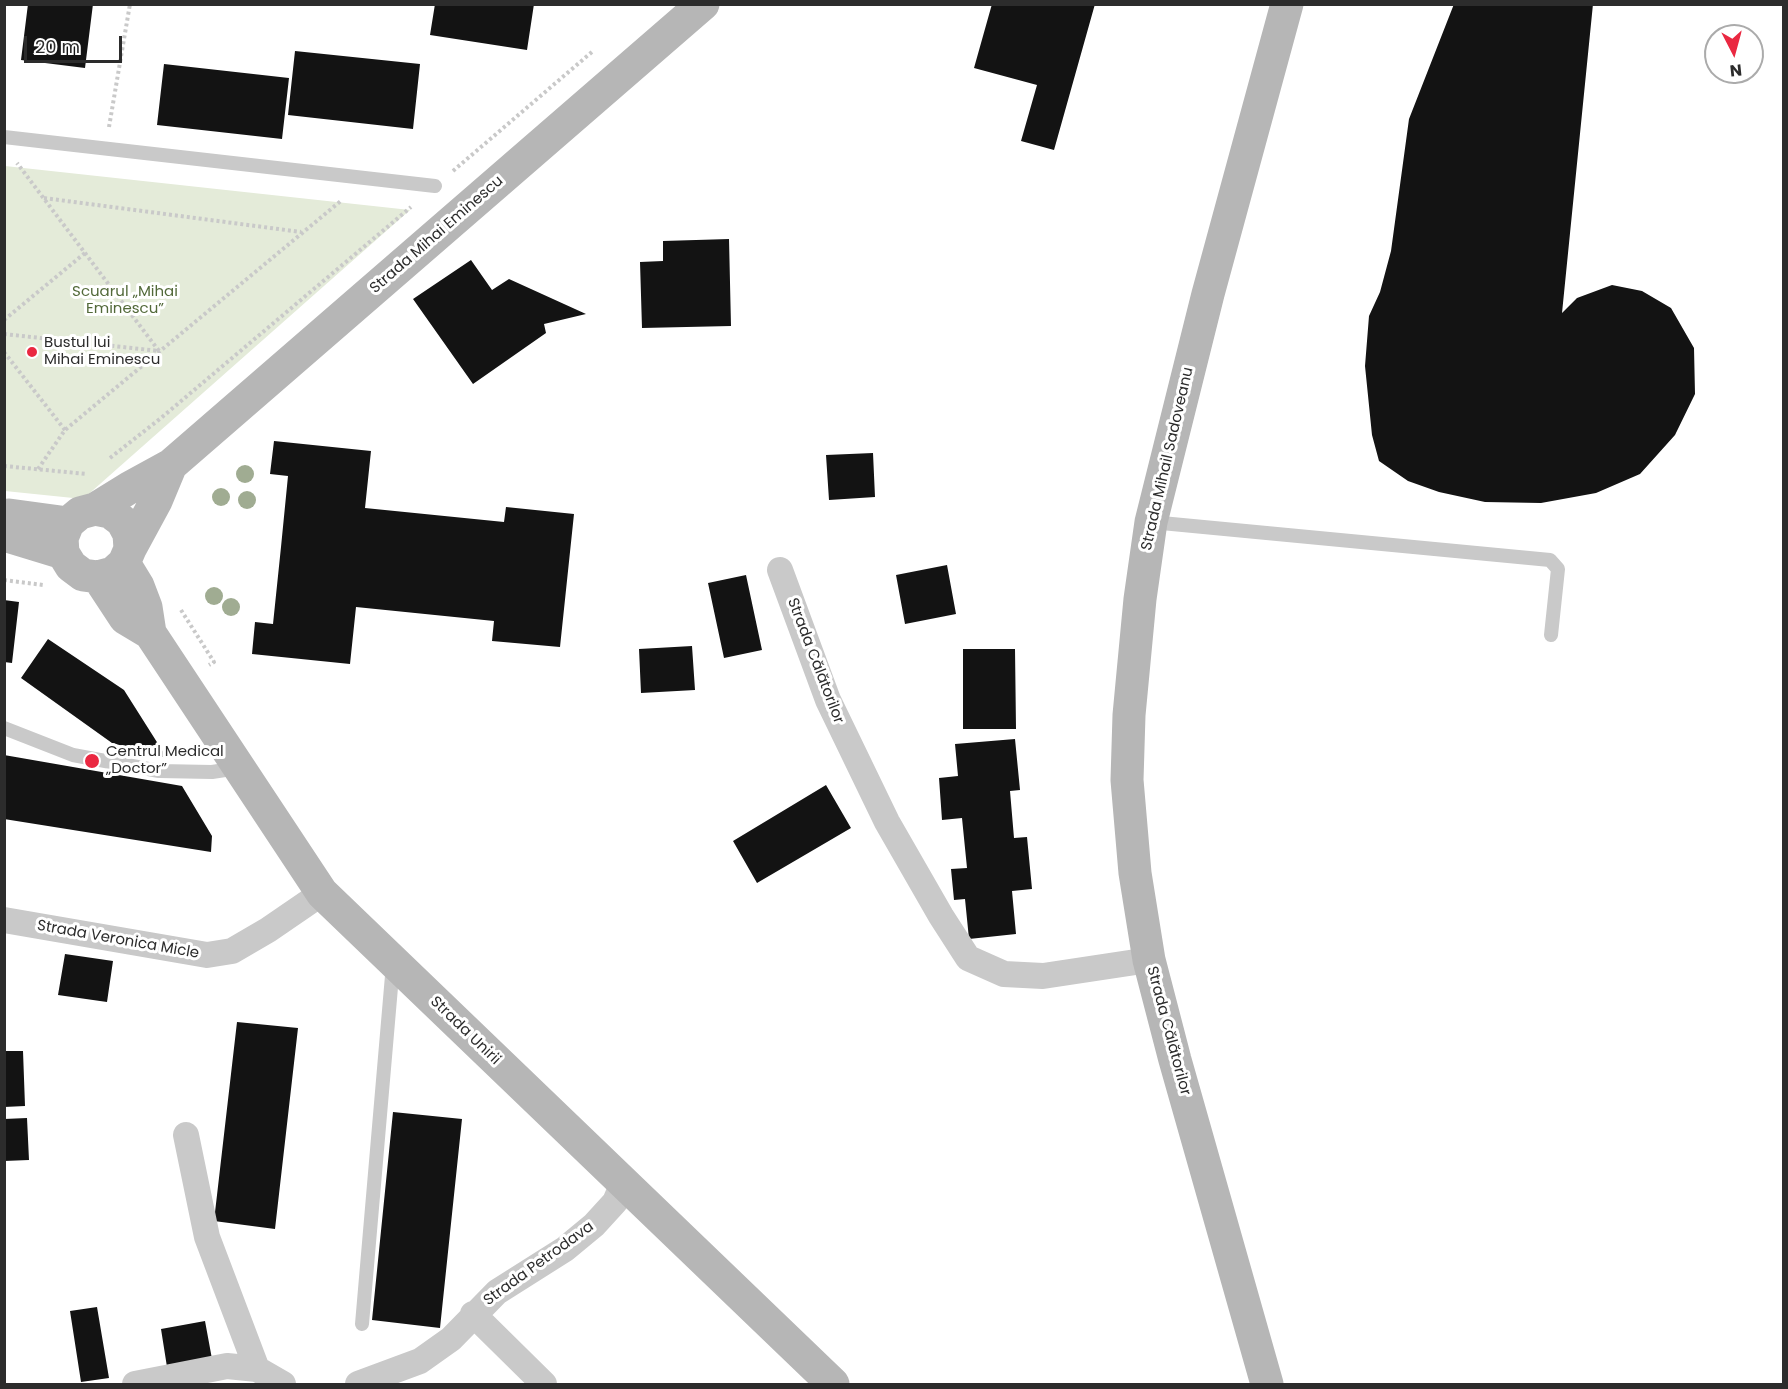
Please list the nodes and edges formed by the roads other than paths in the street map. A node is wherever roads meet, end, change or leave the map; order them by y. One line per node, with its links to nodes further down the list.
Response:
1 (703, 4): 5 (street, Strada Mihai Eminescu)
2 (1287, 4): 7 (street, Strada Mihail Sadoveanu)
3 (4, 137): 4 (lane)
4 (435, 186)
5 (171, 465): 8 (street, Strada Mihai Eminescu); 10 (street, Strada Mihai Eminescu)
6 (4, 516): 8 (street)
7 (1151, 522): 12 (lane); 17 (street, Strada Mihail Sadoveanu)
8 (76, 529): 9 (street); 10 (street); 10 (street)
9 (4, 535)
10 (117, 563): 14 (street, Strada Unirii)
11 (780, 570): 17 (street, Strada Călătorilor)
12 (1551, 635)
13 (4, 728): 14 (lane)
14 (238, 768): 15 (street, Strada Unirii)
15 (322, 893): 16 (street, Strada Veronica Micle); 18 (street, Strada Unirii)
16 (4, 920)
17 (1149, 960): 29 (street, Strada Călătorilor)
18 (393, 962): 20 (street, Strada Unirii); 22 (lane)
19 (186, 1135): 23 (street)
20 (623, 1183): 21 (street, Strada Petrodava); 28 (street, Strada Unirii)
21 (473, 1314): 26 (street, Strada Petrodava); 27 (street, Strada Petrodava)
22 (362, 1324)
23 (258, 1369): 24 (street); 25 (street)
24 (135, 1384)
25 (283, 1384)
26 (358, 1384)
27 (544, 1384)
28 (833, 1384)
29 (1267, 1384)

